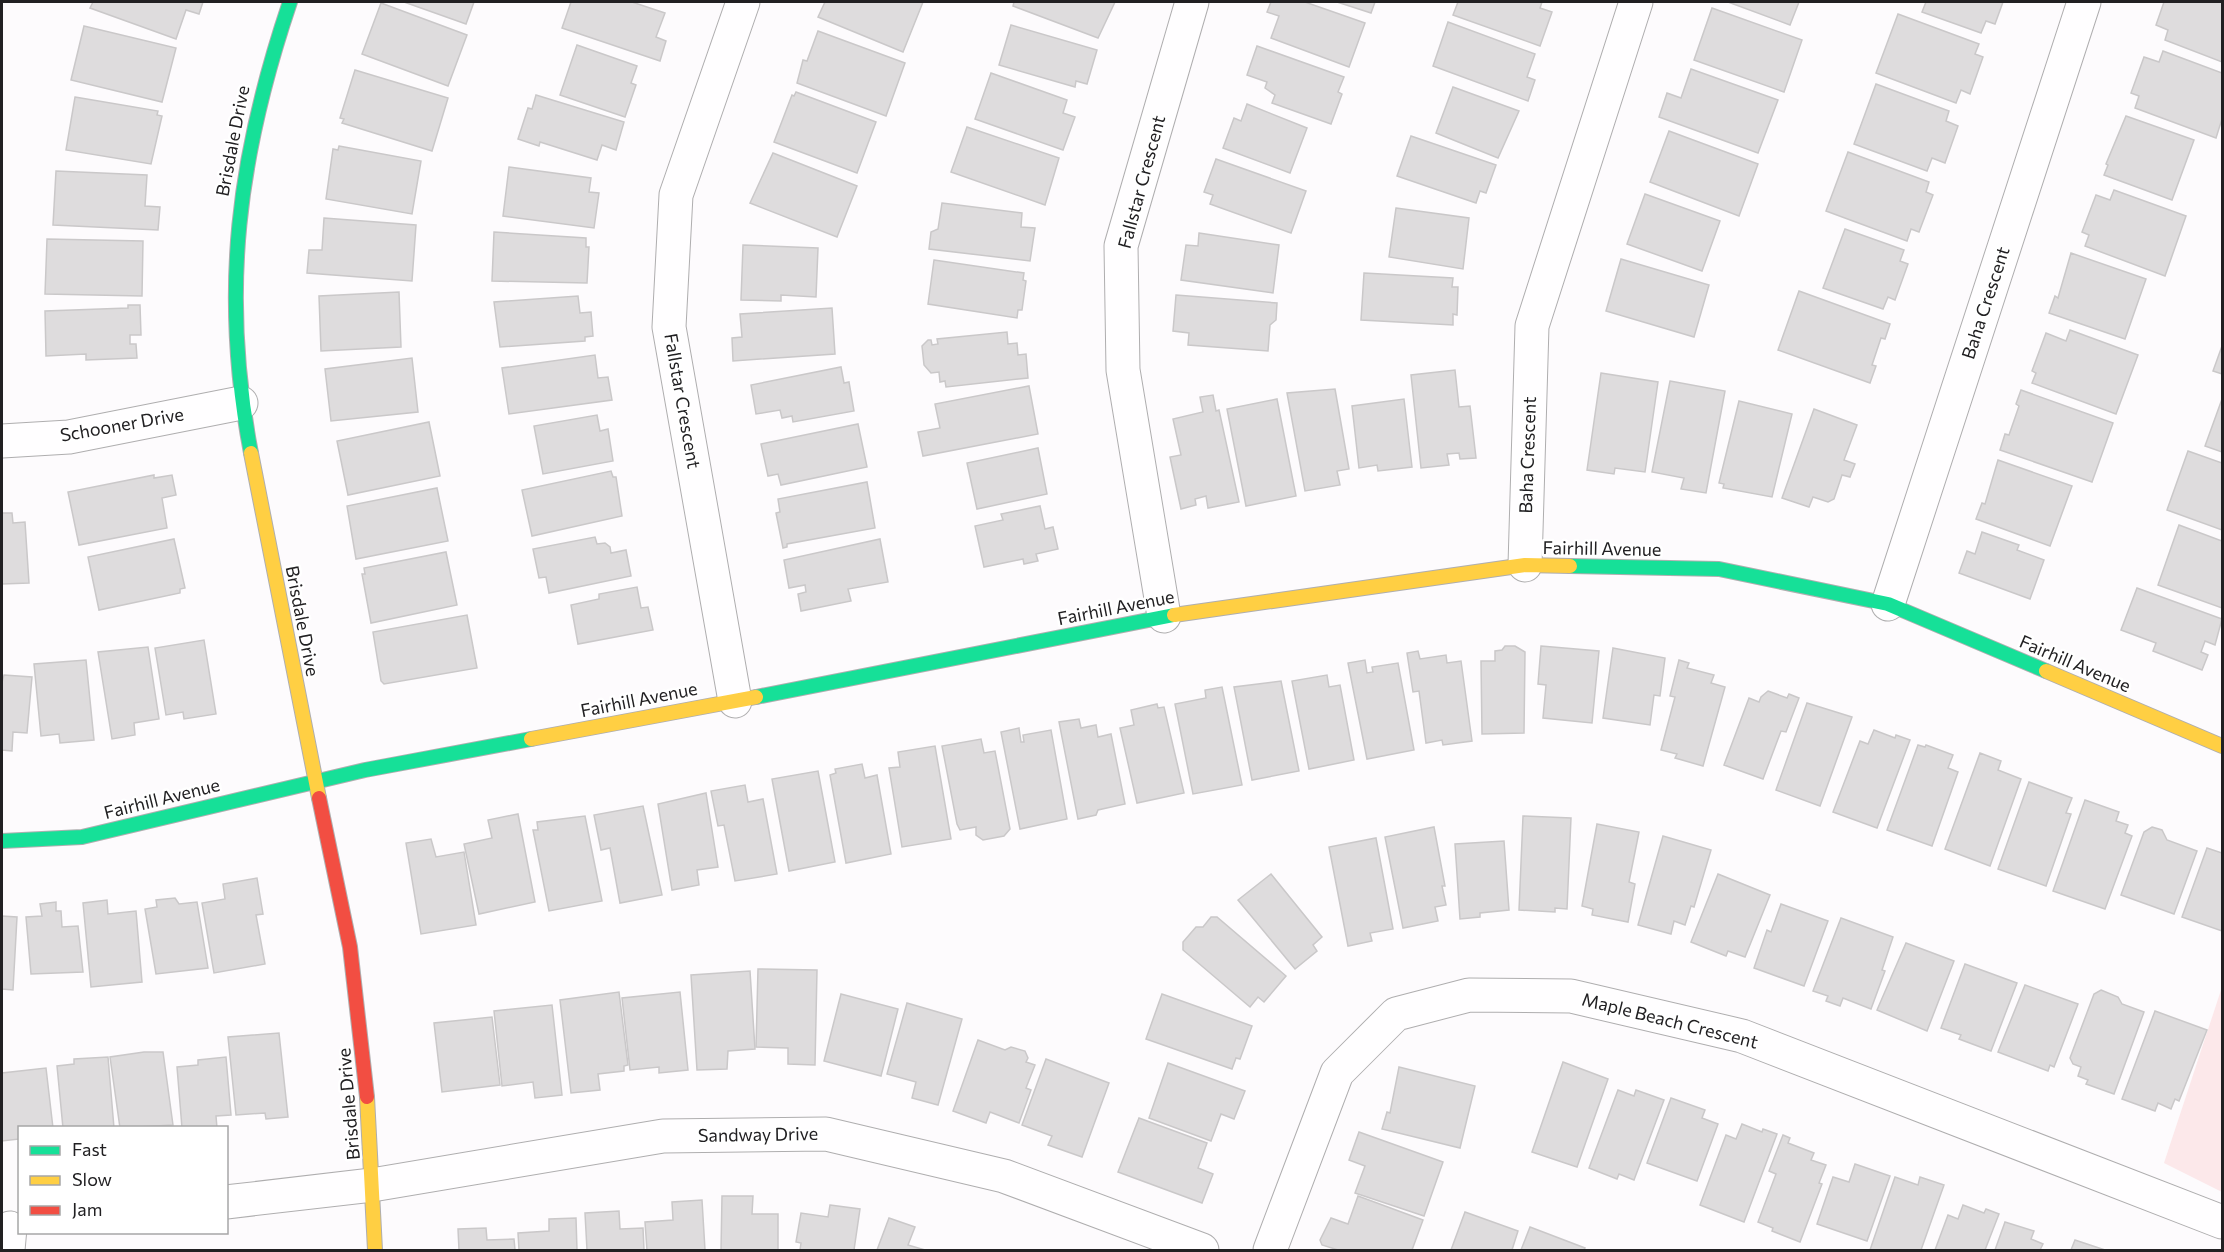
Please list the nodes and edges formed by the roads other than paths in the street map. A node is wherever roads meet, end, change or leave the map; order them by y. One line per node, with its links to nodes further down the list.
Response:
1 (290, 2): 6 (street, Brisdale Drive)
2 (743, 2): 11 (street, Fallstar Crescent)
3 (1192, 2): 10 (street, Fallstar Crescent)
4 (1636, 2): 8 (street, Baha Crescent)
5 (2084, 2): 9 (street, Baha Crescent)
6 (241, 403): 7 (street, Schooner Drive); 13 (street, Brisdale Drive)
7 (2, 441)
8 (1525, 565): 9 (street, Fairhill Avenue); 10 (street, Fairhill Avenue)
9 (1888, 604): 12 (street, Fairhill Avenue)
10 (1164, 616): 11 (street, Fairhill Avenue)
11 (735, 701): 13 (street, Fairhill Avenue)
12 (2223, 746)
13 (316, 780): 14 (street, Fairhill Avenue); 15 (street, Brisdale Drive)
14 (2, 841)
15 (372, 1185): 16 (street, Sandway Drive); 18 (street, Brisdale Drive); 19 (street, Sandway Drive)
16 (228, 1202)
17 (2223, 1222): 20 (street, Maple Beach Crescent)
18 (375, 1251)
19 (1202, 1251)
20 (1270, 1251)

